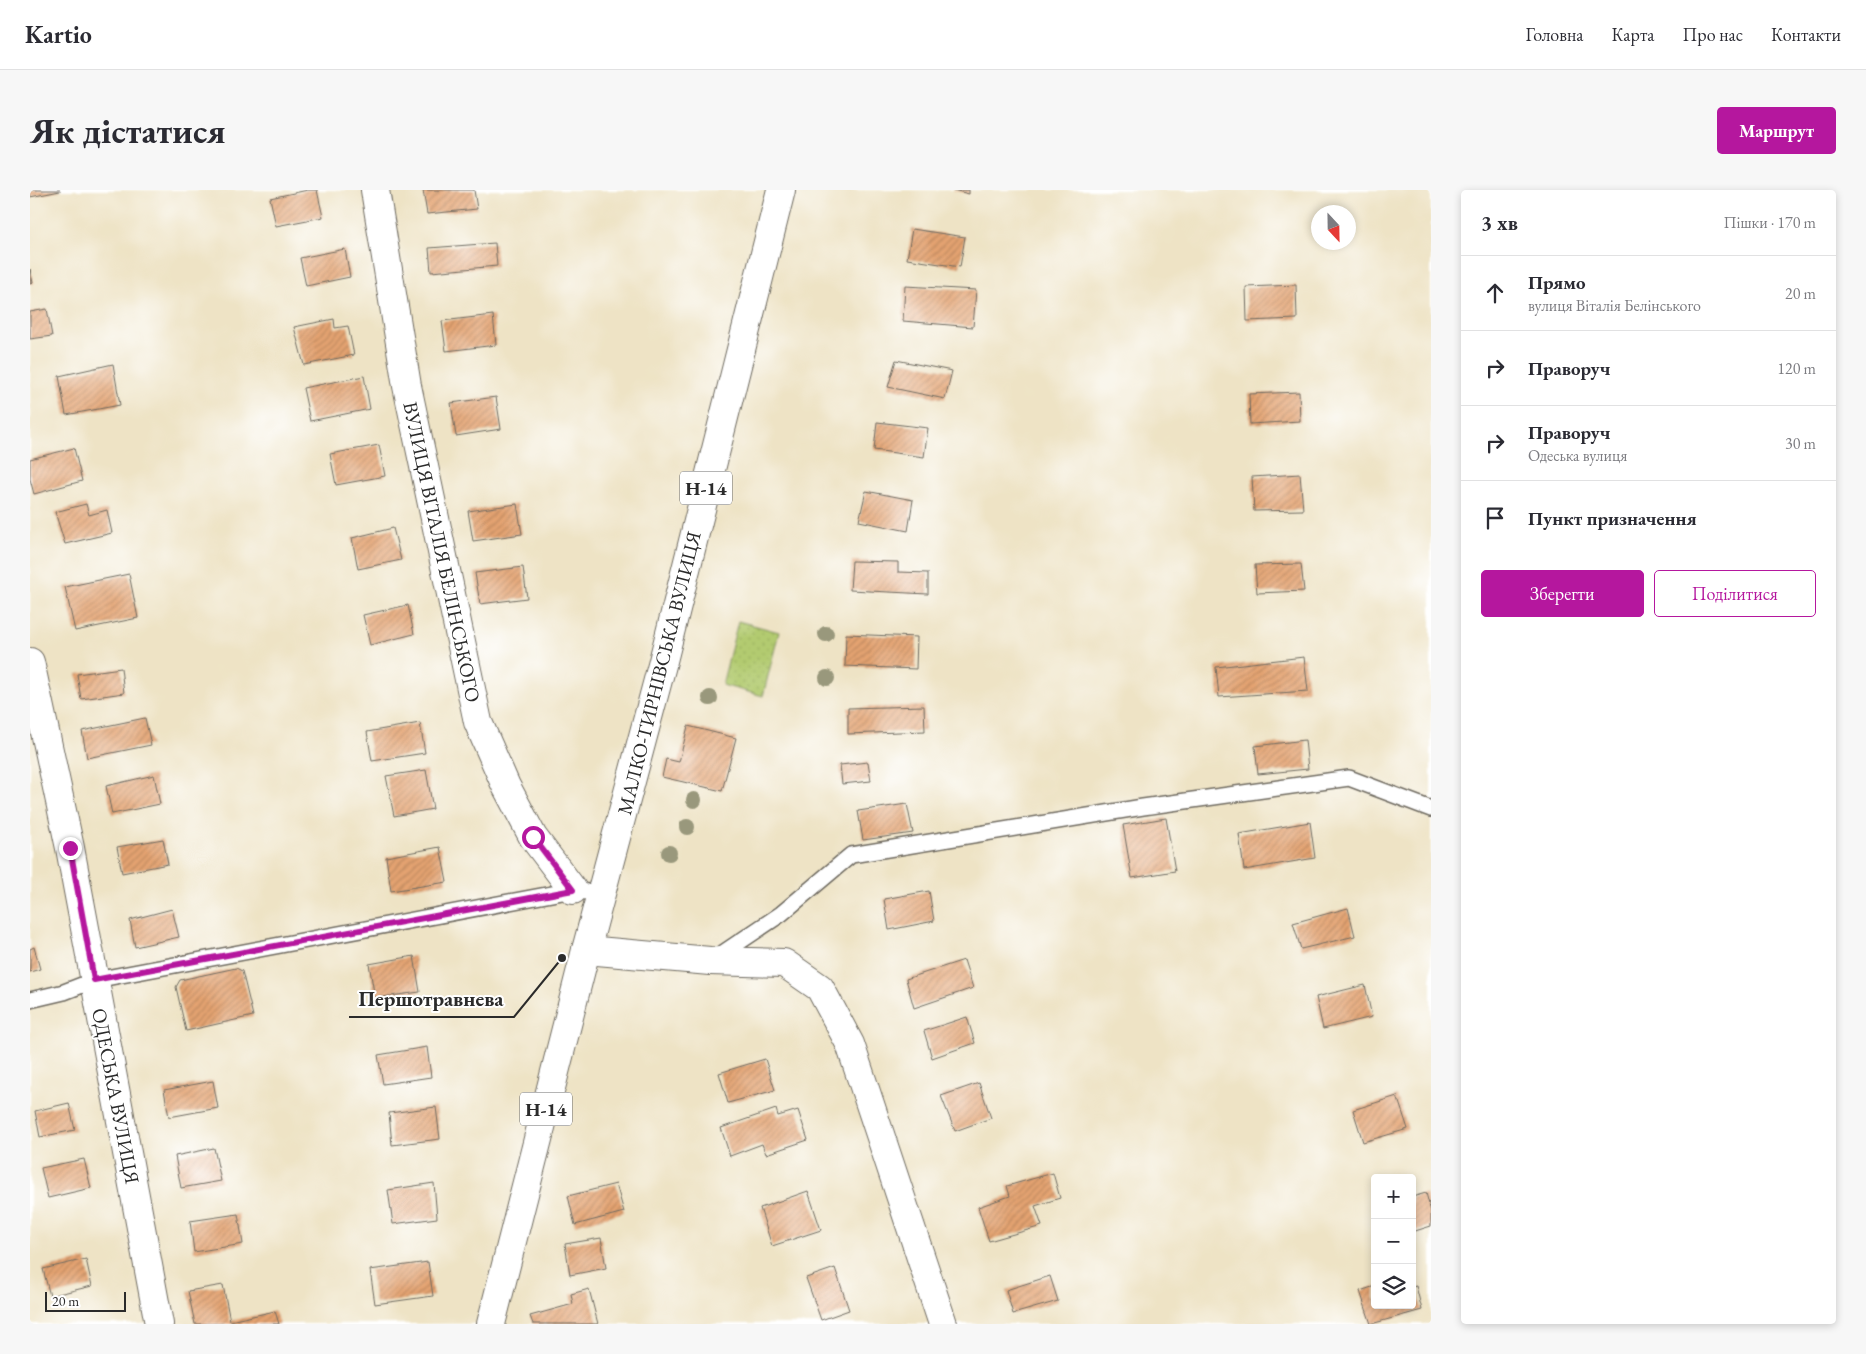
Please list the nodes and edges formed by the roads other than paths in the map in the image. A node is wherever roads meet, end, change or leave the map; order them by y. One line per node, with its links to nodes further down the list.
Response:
1 (375, 190): 5 (street, ВУЛИЦЯ ВІТАЛІЯ БЕЛІНСЬКОГО)
2 (781, 190): 6 (street, МАЛКО-ТИРНІВСЬКА ВУЛИЦЯ / Н-14)
3 (30, 662): 9 (street, ОДЕСЬКА ВУЛИЦЯ)
4 (1431, 809): 8 (lane)
5 (573, 890): 6 (lane); 9 (lane)
6 (601, 894): 7 (street, Н-14)
7 (586, 950): 8 (street); 12 (street, Н-14)
8 (710, 961): 13 (street)
9 (94, 980): 10 (lane); 11 (street, ОДЕСЬКА ВУЛИЦЯ)
10 (30, 1000)
11 (159, 1324)
12 (491, 1324)
13 (943, 1324)

